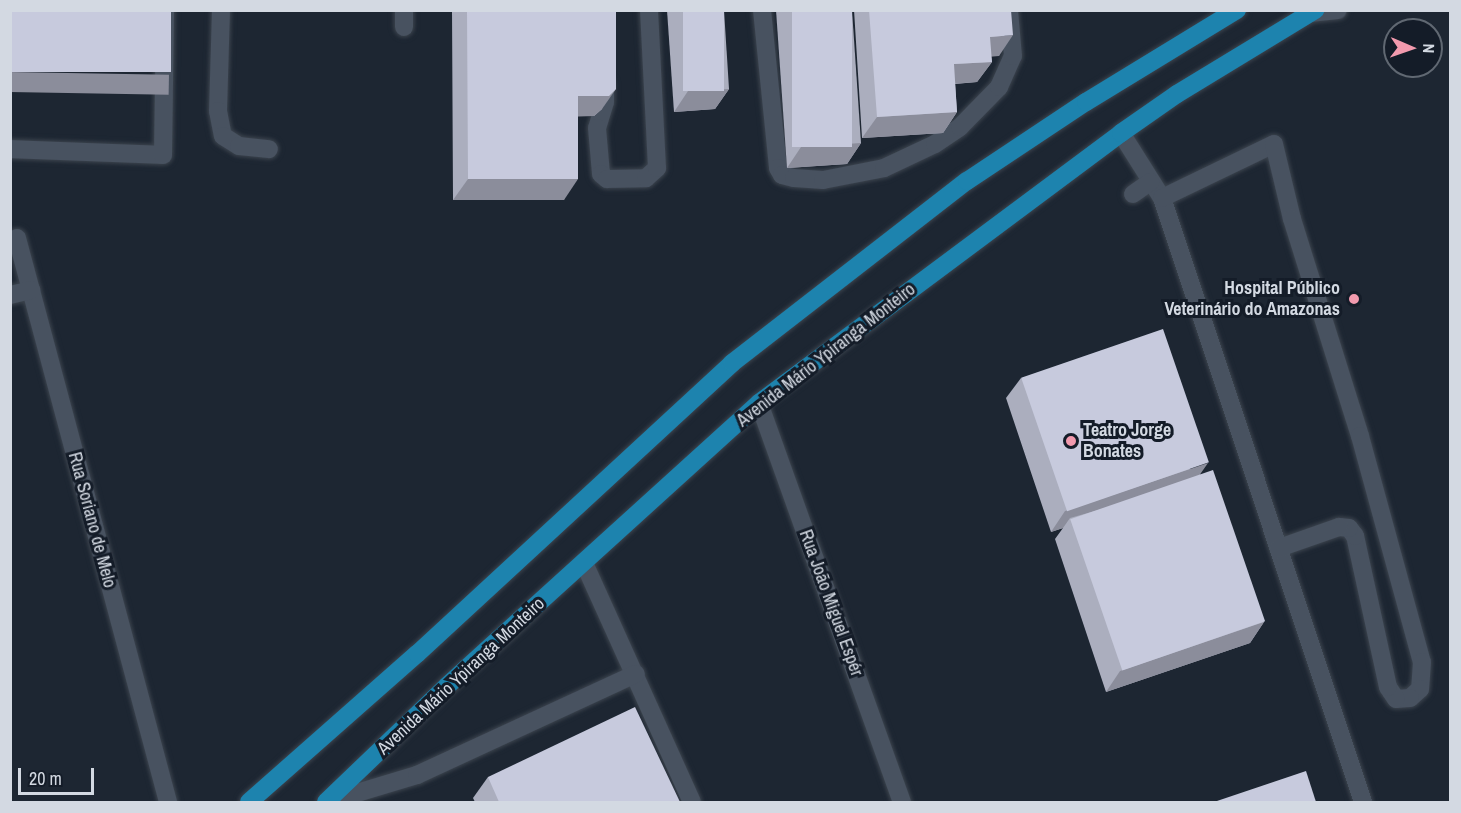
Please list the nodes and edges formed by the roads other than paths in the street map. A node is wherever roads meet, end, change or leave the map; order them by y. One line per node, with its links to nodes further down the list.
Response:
1 (165, 10): 11 (street)
2 (221, 10): 12 (street)
3 (649, 10): 9 (street)
4 (762, 10): 5 (street)
5 (1010, 10)
6 (1237, 10): 24 (main road)
7 (1338, 10): 8 (street)
8 (1313, 12): 10 (main road, Avenida Mário Ypiranga Monteiro)
9 (605, 68)
10 (1121, 133): 13 (street); 19 (main road, Avenida Mário Ypiranga Monteiro)
11 (10, 149)
12 (269, 149)
13 (1150, 182): 14 (street); 15 (street)
14 (1134, 194)
15 (1162, 198): 20 (street); 20 (street)
16 (16, 238): 17 (street, Rua Soriano de Melo)
17 (31, 290): 18 (street); 23 (street, Rua Soriano de Melo)
18 (10, 295)
19 (759, 403): 21 (main road, Avenida Mário Ypiranga Monteiro); 27 (street, Rua João Miguel Espér)
20 (1279, 548): 28 (street)
21 (584, 563): 22 (street); 25 (main road, Avenida Mário Ypiranga Monteiro)
22 (636, 674): 25 (street); 26 (street)
23 (168, 802)
24 (249, 802)
25 (327, 802)
26 (692, 802)
27 (902, 802)
28 (1363, 802)

